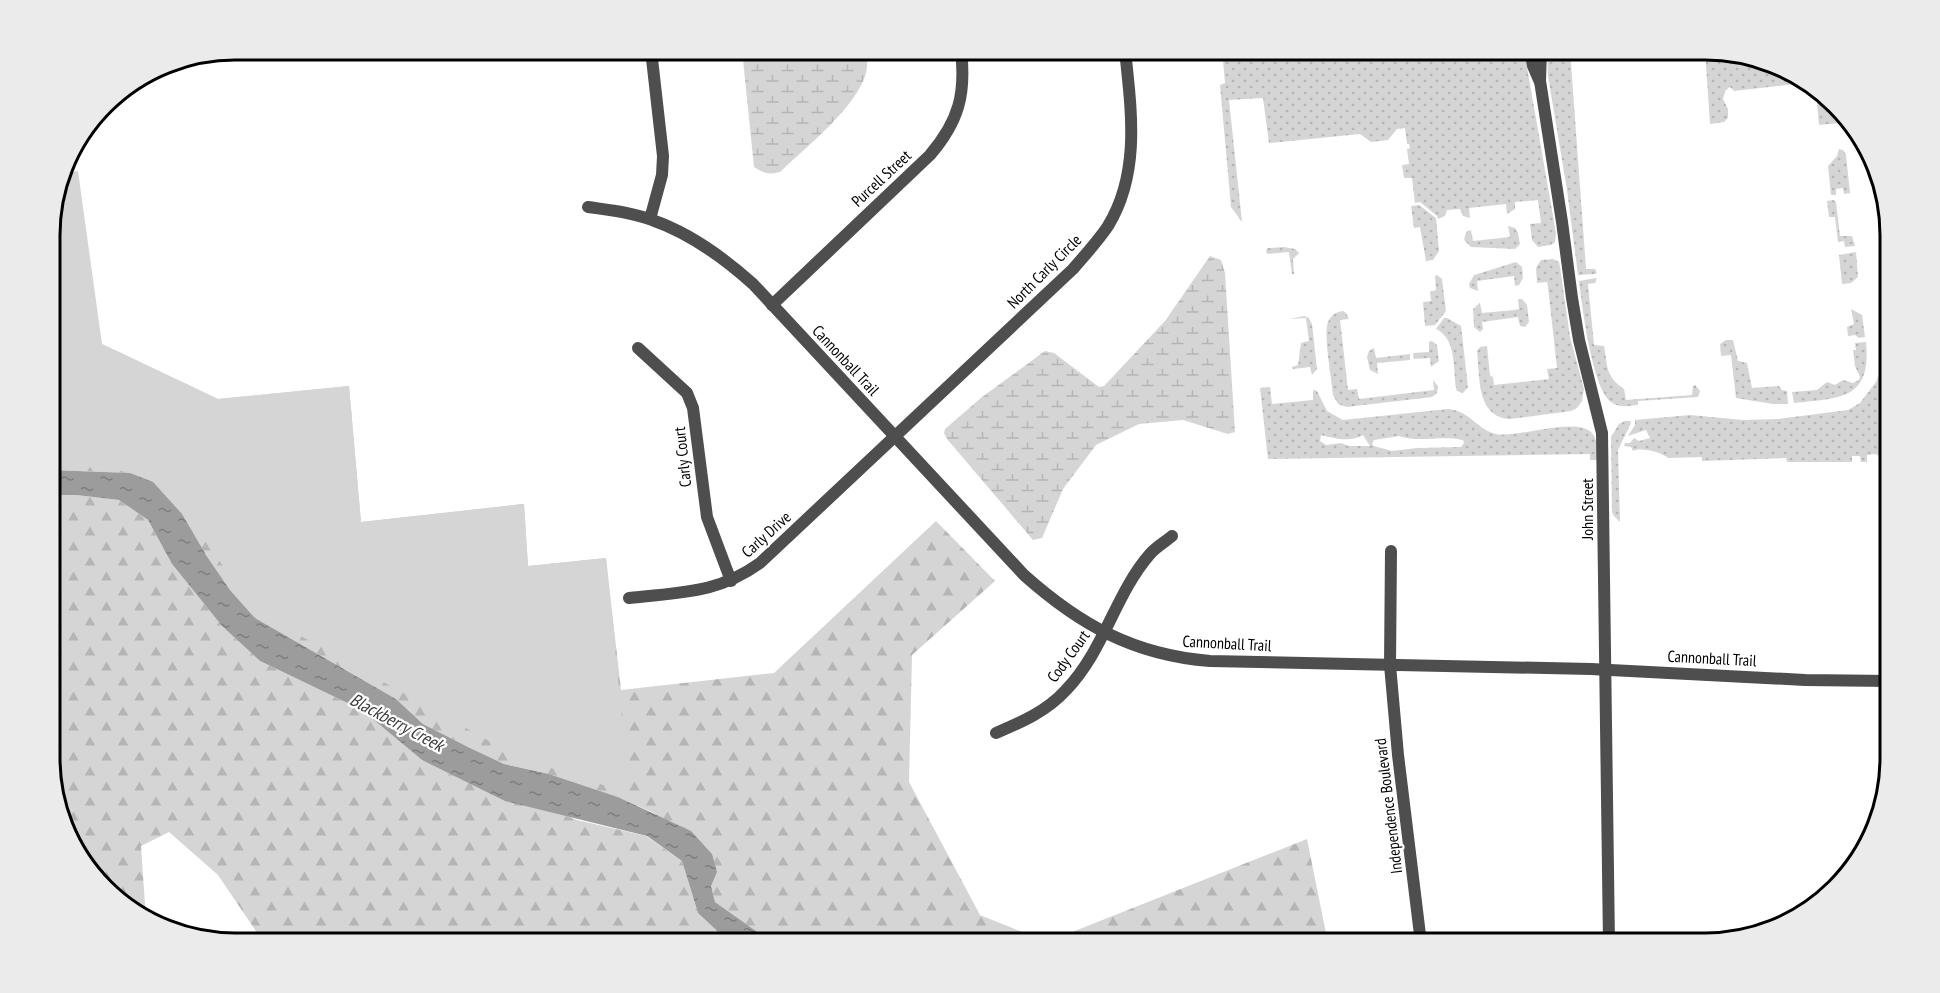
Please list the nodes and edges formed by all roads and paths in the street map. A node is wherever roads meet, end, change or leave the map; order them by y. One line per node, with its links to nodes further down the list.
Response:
1 (652, 60): 8 (street)
2 (962, 60): 9 (street, Purcell Street)
3 (1126, 60): 11 (street, North Carly Circle)
4 (1532, 60): 6 (street, John Street)
5 (1541, 60): 6 (street, John Street)
6 (1540, 81): 18 (street, John Street)
7 (588, 207): 8 (street, Cannonball Trail)
8 (650, 219): 9 (street, Cannonball Trail)
9 (772, 304): 11 (street, Cannonball Trail)
10 (638, 348): 14 (street, Carly Court)
11 (894, 436): 14 (street, Carly Drive); 16 (street, Cannonball Trail)
12 (1172, 536): 16 (street, Cody Court)
13 (1391, 550): 17 (street, Independence Boulevard)
14 (731, 580): 15 (street, Carly Drive)
15 (630, 598)
16 (1105, 633): 17 (street, Cannonball Trail); 20 (street, Cody Court)
17 (1390, 665): 18 (street, Cannonball Trail); 21 (street, Independence Boulevard)
18 (1606, 670): 19 (street, Cannonball Trail); 22 (street, John Street)
19 (1880, 681)
20 (996, 733)
21 (1420, 933)
22 (1609, 933)

